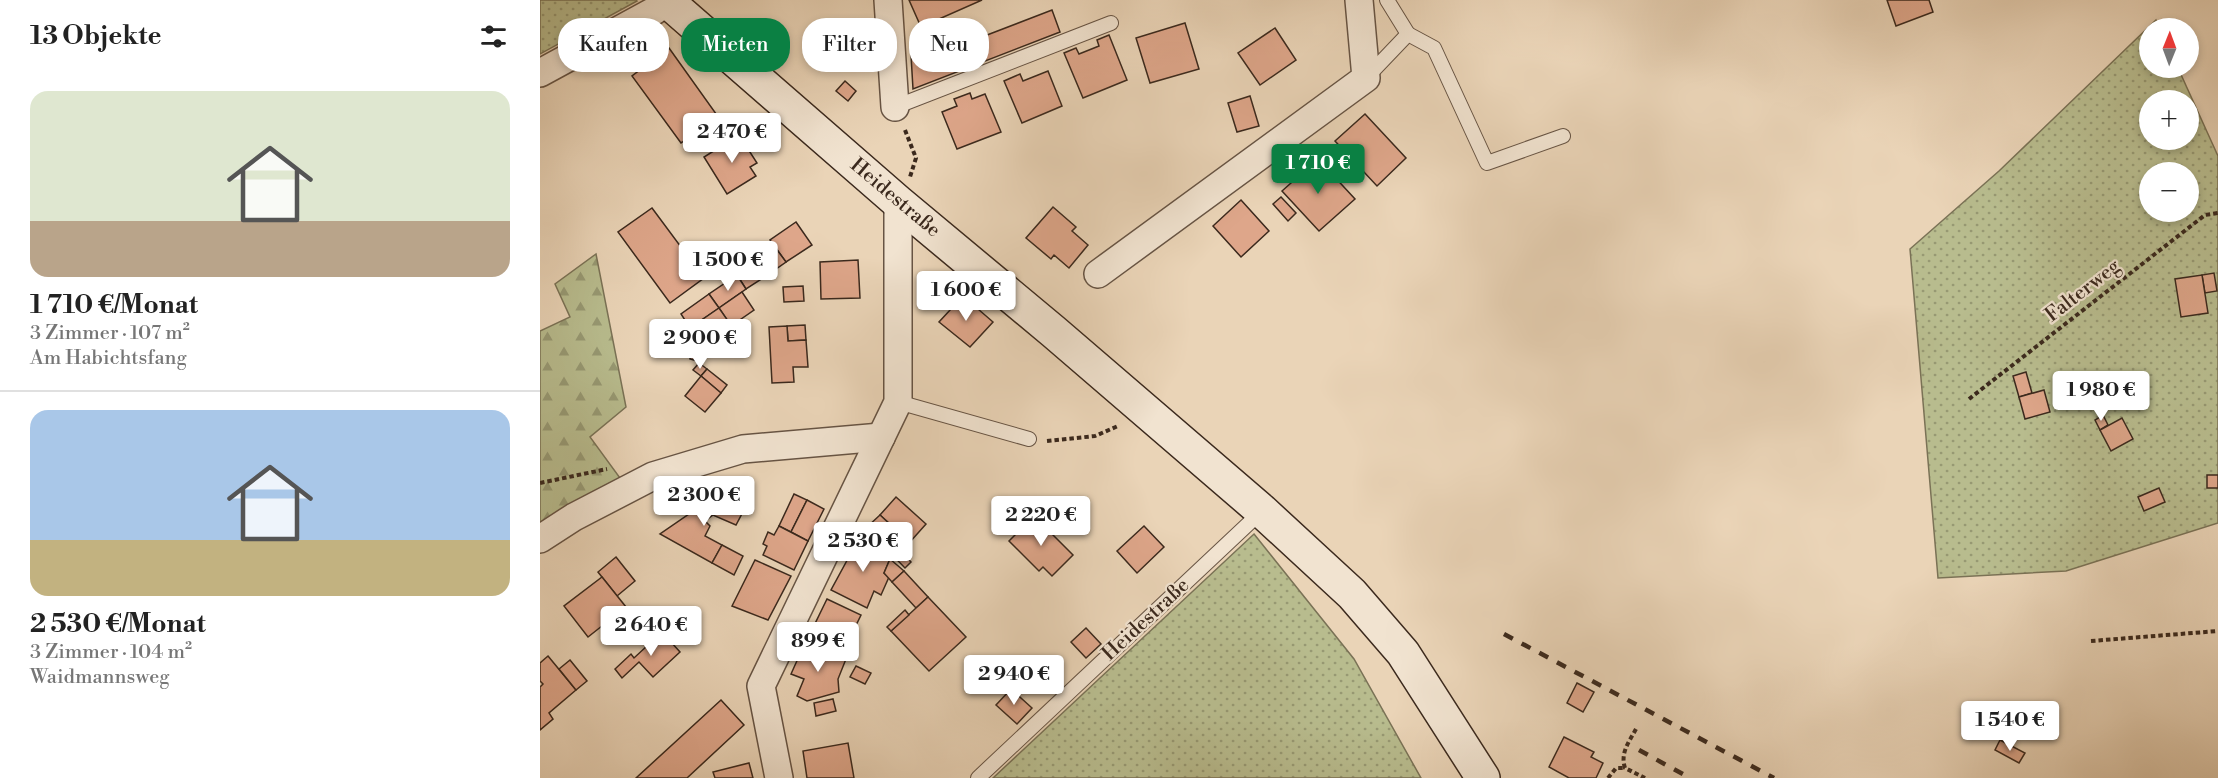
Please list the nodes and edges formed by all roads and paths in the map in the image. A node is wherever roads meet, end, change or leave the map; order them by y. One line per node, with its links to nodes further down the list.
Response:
1 (667, 0): 7 (street); 11 (main road, Heidestraße)
2 (888, 0): 9 (street)
3 (1359, 0): 8 (street)
4 (1387, 0): 6 (lane)
5 (1111, 23): 9 (lane)
6 (1408, 34): 8 (lane); 10 (lane)
7 (540, 73)
8 (1366, 78): 13 (street)
9 (896, 107): 11 (path)
10 (1563, 136)
11 (898, 202): 15 (street); 16 (main road, Heidestraße)
12 (2218, 213): 14 (path, Falterweg)
13 (1098, 274)
14 (1969, 399)
15 (898, 402): 17 (street); 18 (lane)
16 (1146, 413): 18 (path); 19 (main road, Heidestraße)
17 (881, 437): 20 (street); 25 (street)
18 (1029, 439)
19 (1262, 511): 26 (lane, Heidestraße); 27 (main road, Heidestraße)
20 (540, 539)
21 (2218, 631): 22 (path)
22 (2091, 641)
23 (1636, 729): 24 (path)
24 (1626, 768): 28 (path); 29 (path)
25 (779, 778)
26 (978, 778)
27 (1483, 778)
28 (1608, 778)
29 (1645, 778)

